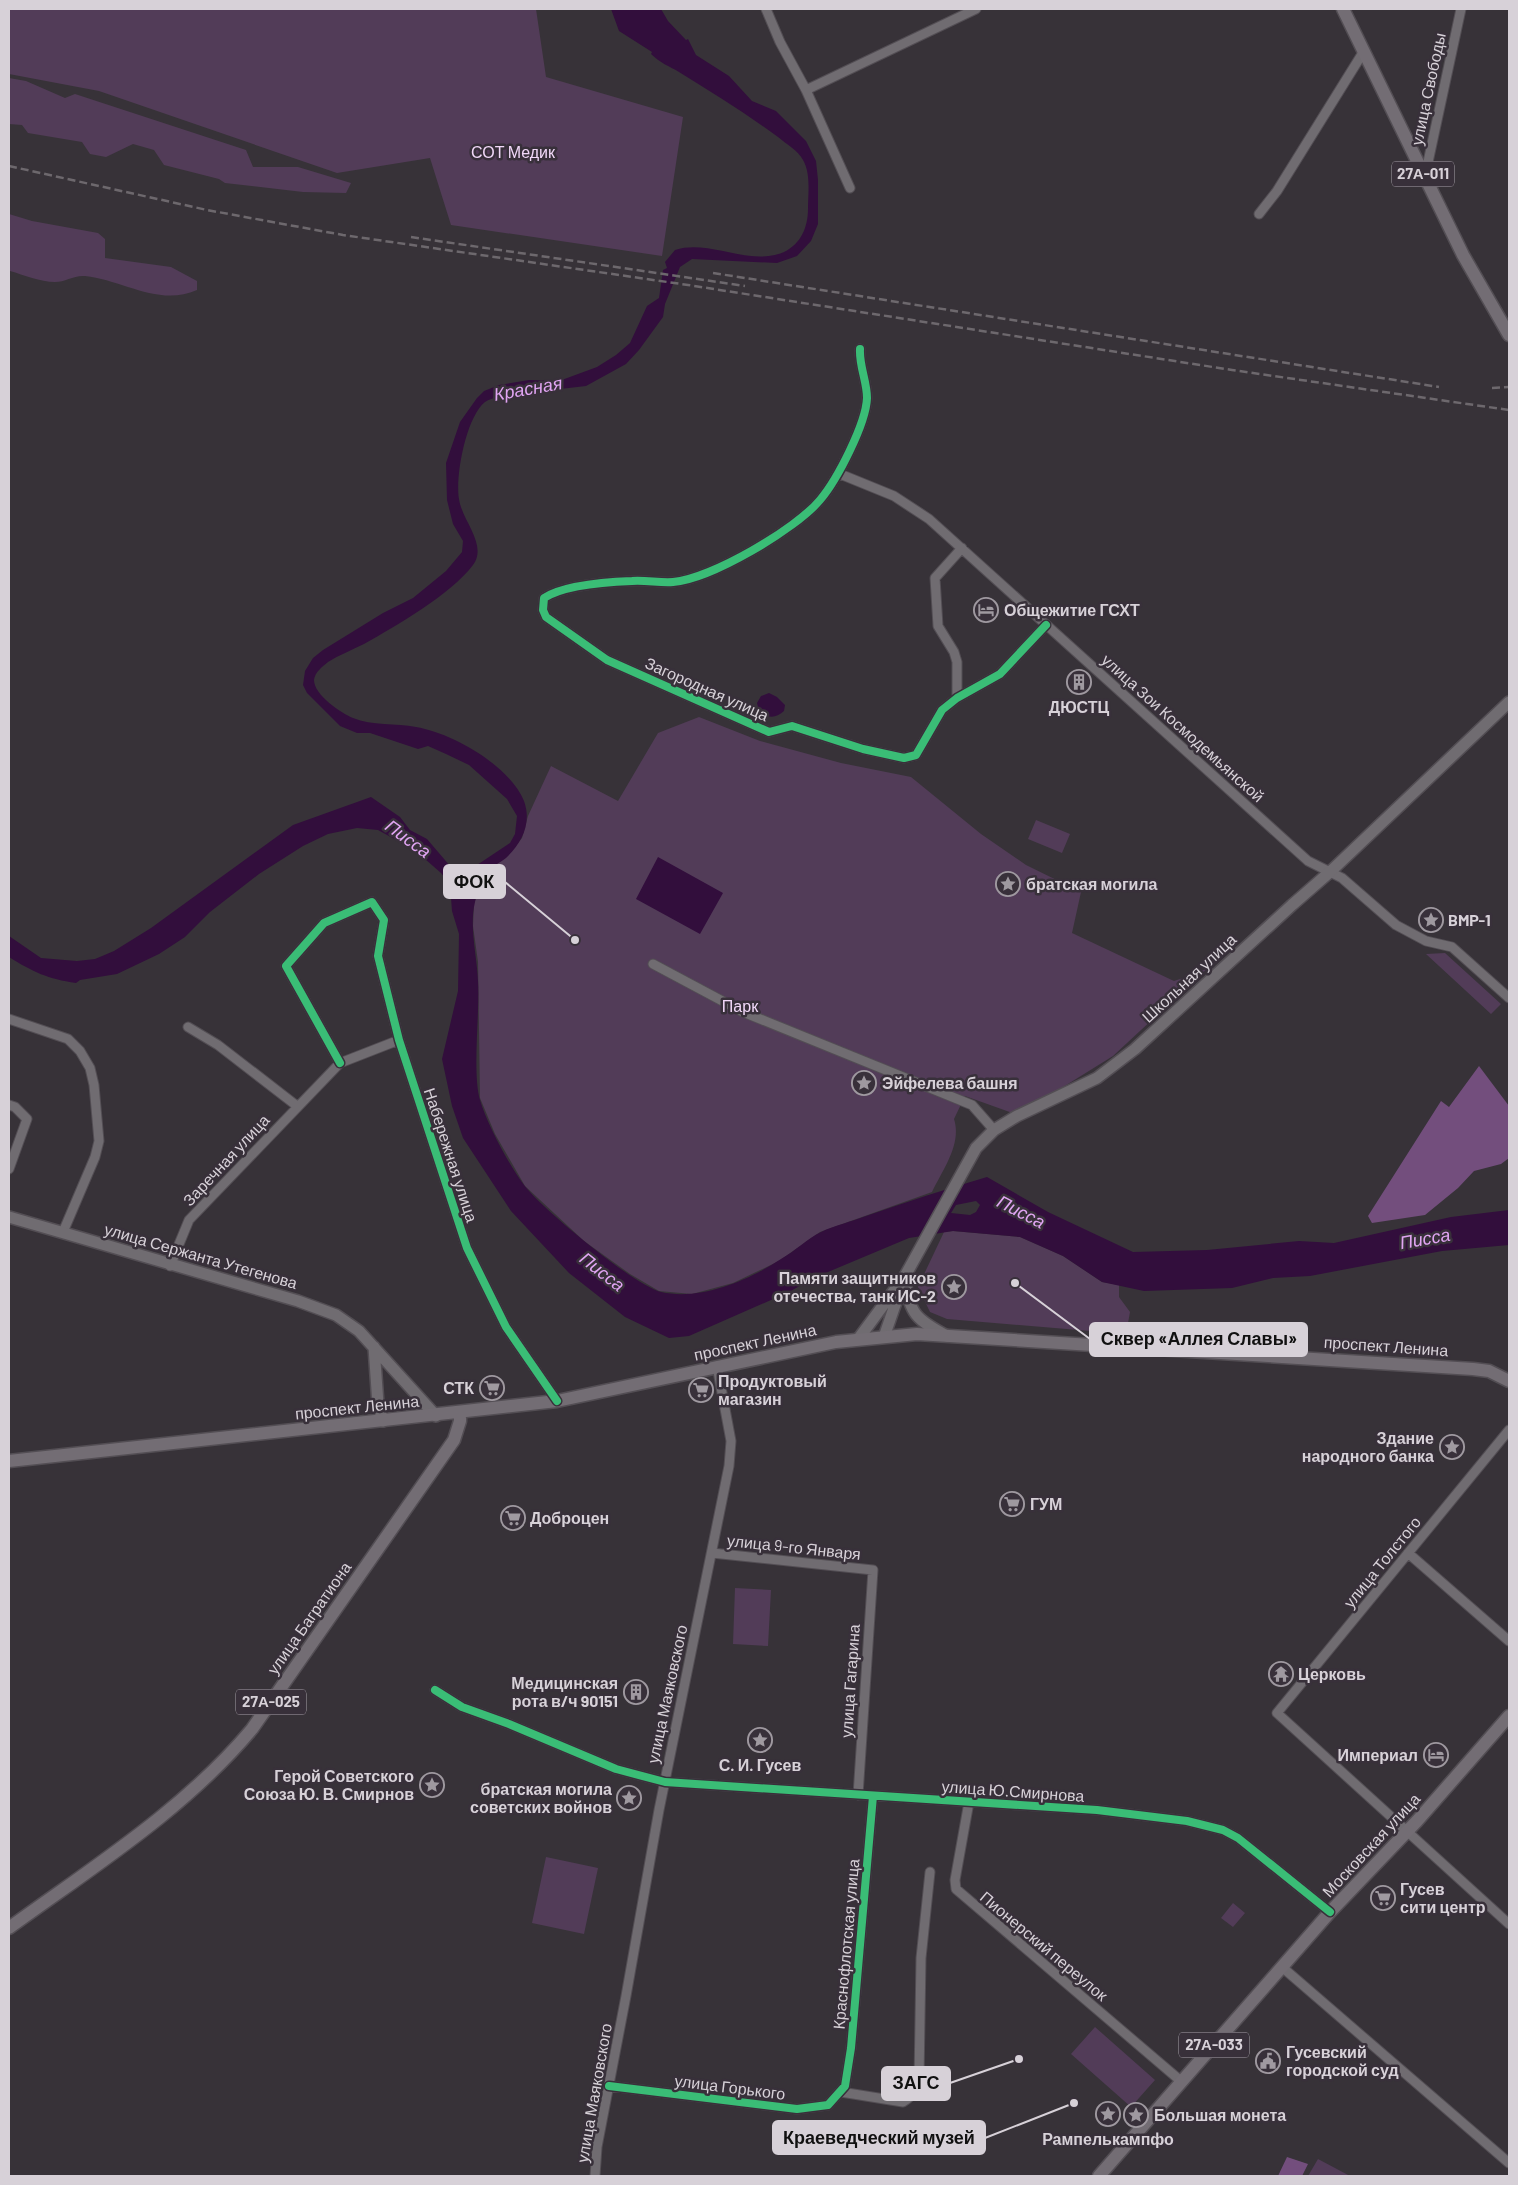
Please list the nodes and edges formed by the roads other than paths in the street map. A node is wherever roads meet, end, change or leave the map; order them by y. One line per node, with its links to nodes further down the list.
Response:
1 (766, 9): 6 (street)
2 (976, 9): 6 (street)
3 (1343, 9): 5 (main road, 27А-011)
4 (1461, 9): 7 (street, улица Свободы)
5 (1364, 51): 7 (main road, 27А-011); 9 (street)
6 (806, 90): 8 (street)
7 (1424, 176): 10 (main road, 27А-011)
8 (850, 188)
9 (1259, 214)
10 (1509, 336)
11 (860, 349): 12 (street)
12 (840, 474): 13 (street, улица Зои Космодемьянской); 15 (street, Загородная улица)
13 (962, 548): 14 (street, улица Зои Космодемьянской); 15 (street)
14 (1046, 625): 15 (street); 17 (street, улица Зои Космодемьянской)
15 (957, 698)
16 (1509, 702): 17 (main road, Школьная улица)
17 (1331, 871): 19 (street, улица Зои Космодемьянской); 26 (main road, Школьная улица)
18 (653, 964): 26 (street)
19 (1509, 998)
20 (9, 1018): 29 (street)
21 (188, 1026): 25 (street)
22 (399, 1040): 23 (street, Заречная улица); 23 (street, Набережная улица); 38 (street, Набережная улица)
23 (340, 1063): 25 (street, Заречная улица)
24 (9, 1105): 27 (street)
25 (297, 1106): 30 (street, Заречная улица)
26 (994, 1130): 31 (main road, Школьная улица)
27 (9, 1166)
28 (9, 1217): 29 (main road, улица Сержанта Утегенова)
29 (63, 1232): 30 (main road, улица Сержанта Утегенова)
30 (170, 1266): 35 (main road, улица Сержанта Утегенова)
31 (905, 1276): 32 (main road, Школьная улица); 33 (main road); 34 (main road, Школьная улица)
32 (884, 1337): 33 (main road, проспект Ленина); 34 (main road, проспект Ленина)
33 (948, 1337): 37 (main road, проспект Ленина)
34 (859, 1338): 36 (main road, проспект Ленина)
35 (374, 1347): 40 (main road, улица Сержанта Утегенова); 41 (main road)
36 (717, 1366): 38 (main road, проспект Ленина); 44 (street, улица Маяковского)
37 (1509, 1381)
38 (556, 1401): 39 (main road, проспект Ленина)
39 (460, 1412): 40 (main road, проспект Ленина); 58 (main road, улица Багратиона / 27А-025)
40 (436, 1416): 41 (main road, проспект Ленина)
41 (383, 1421): 43 (main road, проспект Ленина)
42 (1509, 1430): 45 (street, улица Толстого)
43 (9, 1461)
44 (712, 1553): 46 (street, улица 9-го Января); 50 (street, улица Маяковского)
45 (1408, 1553): 47 (street); 54 (street, улица Толстого)
46 (873, 1570): 51 (street, улица Гагарина)
47 (1509, 1641)
48 (435, 1690): 50 (street, улица Ю.Смирнова)
49 (1509, 1716): 54 (main road, Московская улица / 27А-033)
50 (665, 1782): 51 (street, улица Ю.Смирнова); 61 (street, улица Маяковского)
51 (858, 1795): 52 (street, улица Ю.Смирнова)
52 (873, 1796): 53 (street, улица Ю.Смирнова); 62 (street, Краснофлотская улица)
53 (969, 1802): 56 (street, улица Ю.Смирнова); 60 (street, Пионерский переулок)
54 (1406, 1832): 56 (main road, Московская улица / 27А-033); 57 (street)
55 (930, 1872): 62 (street)
56 (1330, 1912): 59 (main road, Московская улица / 27А-033)
57 (1509, 1924)
58 (9, 1928)
59 (1282, 1967): 60 (main road, Московская улица / 27А-033); 63 (street)
60 (1182, 2082): 65 (main road, Московская улица / 27А-033)
61 (609, 2086): 62 (street, улица Горького); 64 (street, улица Маяковского)
62 (841, 2092)
63 (1509, 2163)
64 (595, 2176)
65 (1099, 2176)

